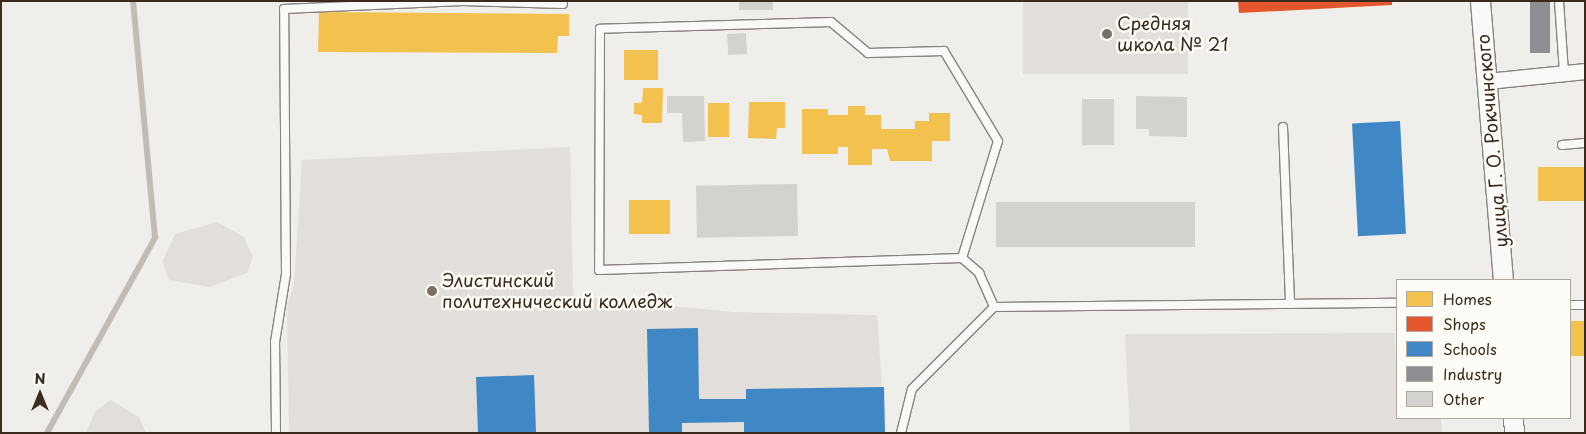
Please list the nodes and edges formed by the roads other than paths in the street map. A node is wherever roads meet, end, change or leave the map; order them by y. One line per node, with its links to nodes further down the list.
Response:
1 (1480, 1): 6 (street, улица Г. О. Рокчинского)
2 (1559, 1): 5 (lane)
3 (563, 4): 18 (lane)
4 (1585, 71): 5 (street)
5 (1564, 72): 6 (street)
6 (1487, 82): 11 (street, улица Г. О. Рокчинского)
7 (1283, 127): 13 (lane)
8 (1585, 143): 9 (lane)
9 (1562, 144)
10 (962, 258): 10 (lane); 16 (lane)
11 (1503, 279)
12 (1396, 303): 13 (lane)
13 (1290, 304): 16 (lane)
14 (1585, 304): 15 (lane)
15 (1571, 306)
16 (994, 307): 19 (lane)
17 (1513, 419): 20 (street)
18 (276, 433)
19 (901, 433)
20 (1514, 433)

